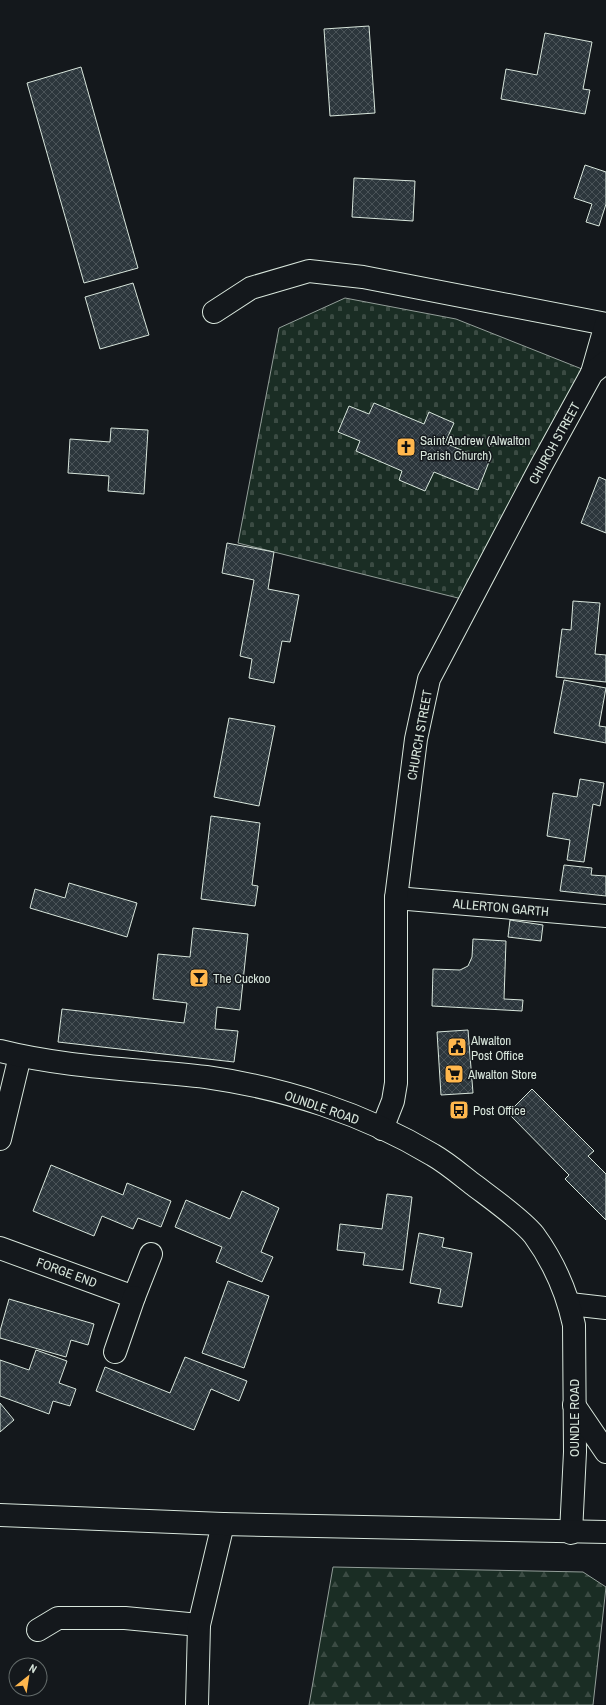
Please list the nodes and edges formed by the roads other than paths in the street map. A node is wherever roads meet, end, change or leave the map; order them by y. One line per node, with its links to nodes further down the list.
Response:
1 (214, 312): 2 (street)
2 (606, 324): 3 (street, CHURCH STREET)
3 (599, 367): 4 (street, CHURCH STREET)
4 (396, 898): 5 (street, ALLERTON GARTH); 7 (street, CHURCH STREET)
5 (606, 916)
6 (10, 1054): 7 (street, OUNDLE ROAD); 8 (street)
7 (382, 1128): 12 (street, OUNDLE ROAD)
8 (0, 1139)
9 (0, 1248): 11 (street, FORGE END)
10 (151, 1254): 11 (street)
11 (134, 1297): 14 (street)
12 (570, 1304): 13 (street); 15 (street, OUNDLE ROAD)
13 (606, 1308)
14 (115, 1352)
15 (574, 1405): 16 (street); 20 (street, OUNDLE ROAD)
16 (606, 1452)
17 (0, 1515): 18 (street)
18 (223, 1524): 20 (street); 21 (street)
19 (606, 1532): 20 (street)
20 (571, 1533)
21 (199, 1625): 22 (street); 23 (street)
22 (38, 1630)
23 (197, 1705)

